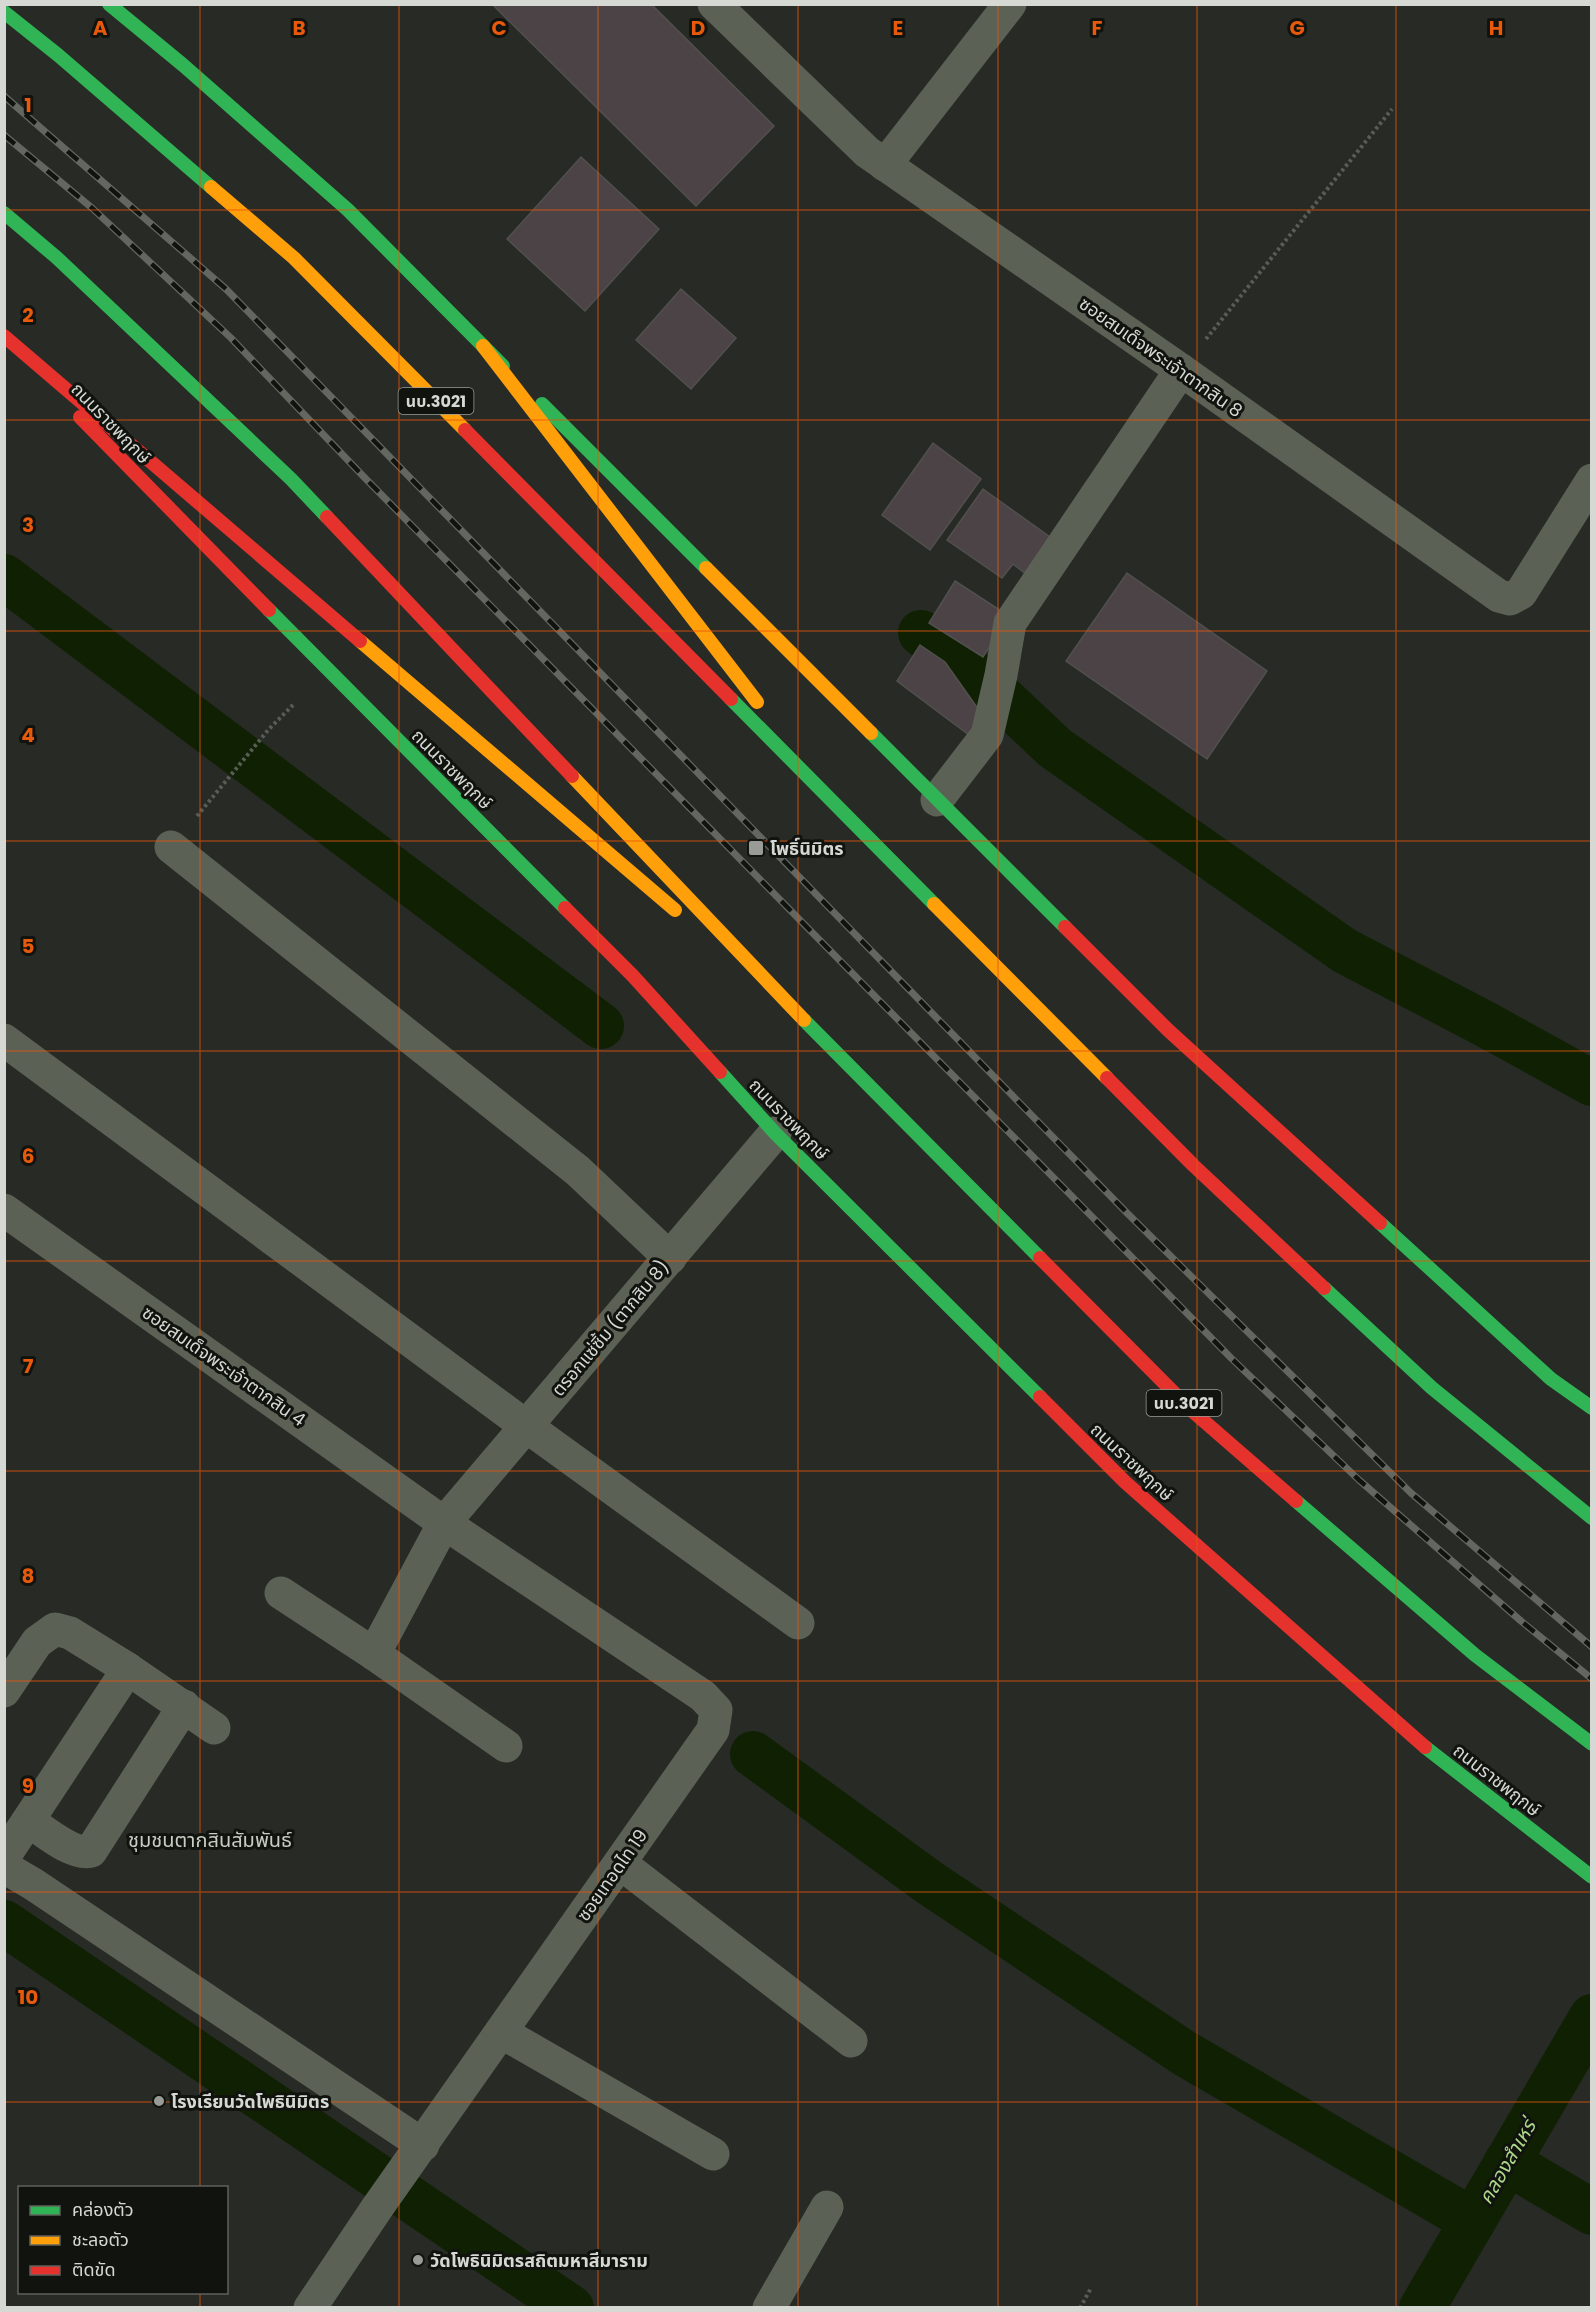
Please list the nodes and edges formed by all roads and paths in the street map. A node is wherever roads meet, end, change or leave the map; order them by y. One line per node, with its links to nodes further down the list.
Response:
1 (109, 4): 9 (main road)
2 (714, 4): 6 (street, ซอยสมเด็จพระเจ้าตากสิน 8)
3 (1010, 4): 6 (street)
4 (4, 12): 14 (main road, นบ.3021)
5 (1392, 109): 10 (path)
6 (885, 165): 10 (street, ซอยสมเด็จพระเจ้าตากสิน 8)
7 (4, 213): 18 (main road, นบ.3021)
8 (4, 337): 16 (main road); 20 (main road, ถนนราชพฤกษ์)
9 (483, 346): 13 (main road); 14 (main road)
10 (1181, 370): 11 (street, ซอยสมเด็จพระเจ้าตากสิน 8); 13 (street)
11 (1592, 480)
12 (293, 705): 15 (path)
13 (937, 800): 23 (main road)
14 (844, 815): 25 (main road, นบ.3021)
15 (171, 847): 22 (street)
16 (684, 918)
17 (702, 933): 18 (main road)
18 (810, 1026): 34 (main road, นบ.3021)
19 (4, 1040): 24 (street)
20 (775, 1133): 22 (street, ตรอกแซ่ซิ้ม (ตากสิน 8)); 40 (main road, ถนนราชพฤกษ์)
21 (4, 1210): 26 (street, ซอยสมเด็จพระเจ้าตากสิน 4)
22 (669, 1258): 24 (street, ตรอกแซ่ซิ้ม (ตากสิน 8))
23 (1592, 1408)
24 (526, 1426): 26 (street, ตรอกแซ่ซิ้ม (ตากสิน 8)); 28 (street)
25 (1592, 1518)
26 (444, 1523): 29 (street, ตรอกแซ่ซิ้ม (ตากสิน 8)); 38 (street, ซอยเทอดไท 19)
27 (281, 1593): 29 (street)
28 (798, 1623)
29 (374, 1654): 35 (street)
30 (128, 1669): 31 (street); 32 (street); 36 (street)
31 (4, 1691)
32 (184, 1706): 33 (street); 36 (street)
33 (214, 1728)
34 (1592, 1744)
35 (506, 1746)
36 (29, 1821): 37 (street)
37 (4, 1857)
38 (620, 1863): 41 (street, ซอยเทอดไท 19); 42 (street)
39 (4, 1867): 44 (street)
40 (1591, 1877)
41 (501, 2032): 43 (street); 44 (street, ซอยเทอดไท 19)
42 (850, 2041)
43 (713, 2154)
44 (415, 2155): 47 (street, ซอยเทอดไท 19)
45 (827, 2207): 48 (street)
46 (1091, 2288): 49 (path)
47 (310, 2307)
48 (769, 2307)
49 (1080, 2307)

